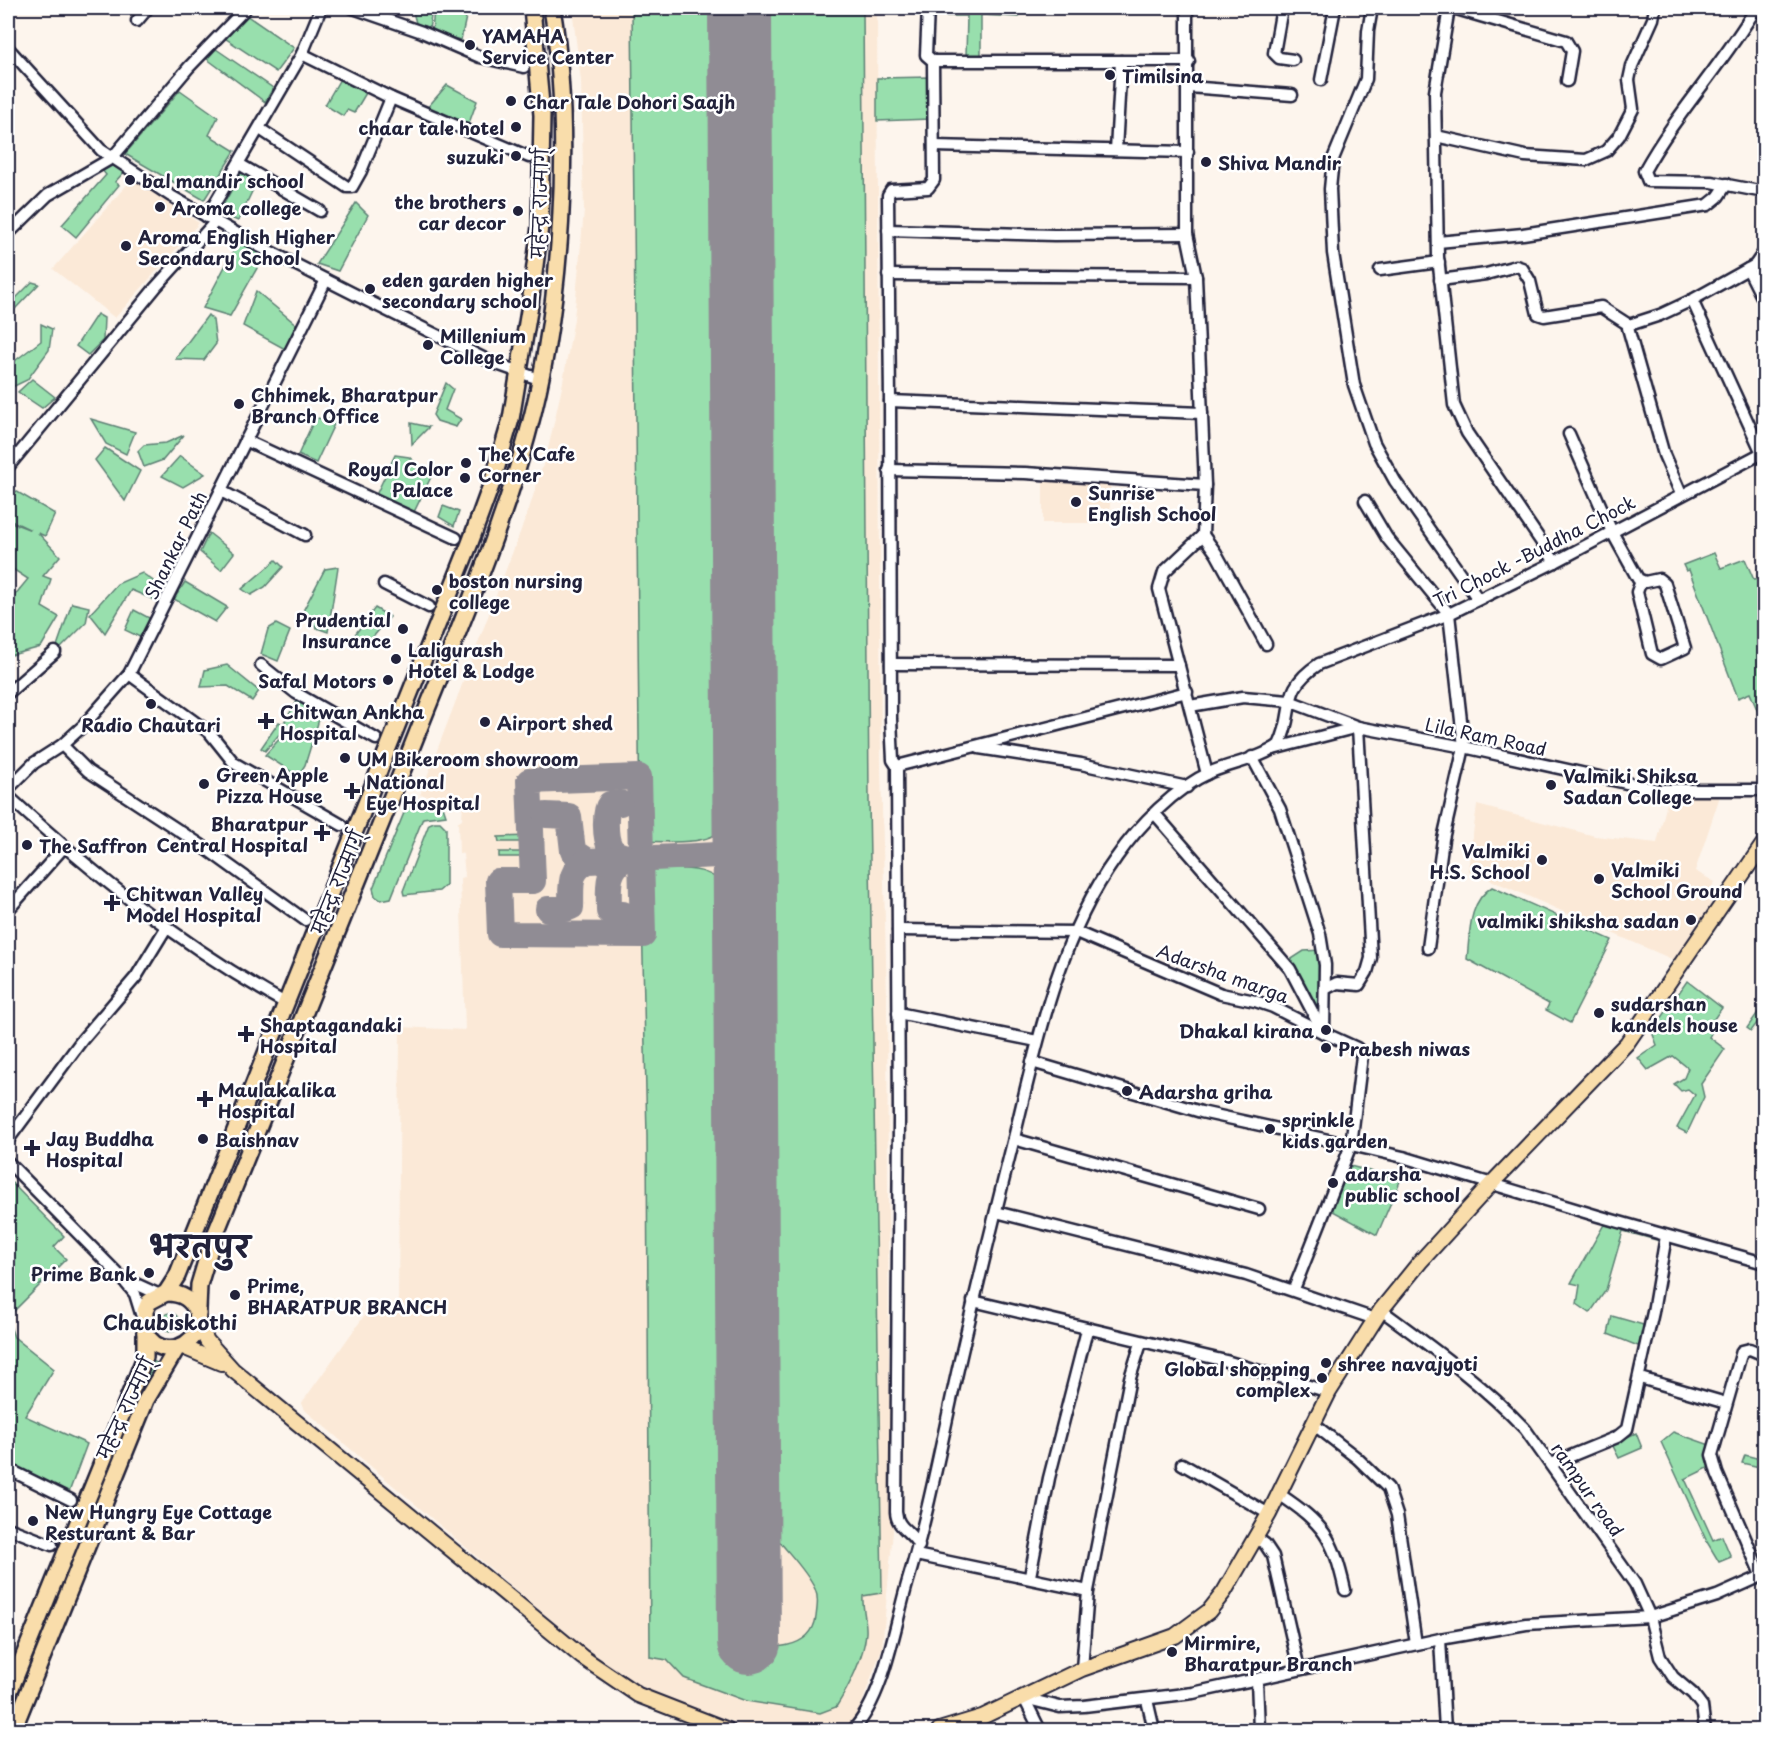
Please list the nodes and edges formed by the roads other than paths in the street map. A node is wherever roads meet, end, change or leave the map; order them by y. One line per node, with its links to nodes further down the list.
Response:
1 (148, 8): 16 (street)
2 (246, 8): 35 (street)
3 (321, 8): 18 (street)
4 (353, 8): 23 (street)
5 (532, 8): 56 (highway, महेन्द्र राज्मार्ग्)
6 (552, 8): 57 (highway, महेन्द्र राज्मार्ग्)
7 (928, 8): 20 (street)
8 (1187, 8): 22 (street)
9 (1282, 8): 19 (street)
10 (1335, 8): 24 (street)
11 (1372, 8): 76 (street)
12 (1449, 8): 30 (street)
13 (1453, 8): 25 (street)
14 (1655, 8): 30 (street)
15 (1756, 8): 37 (street)
16 (137, 21)
17 (8, 48): 35 (street)
18 (302, 54): 28 (street); 29 (street)
19 (1293, 60)
20 (933, 61): 21 (street); 31 (street)
21 (1121, 61): 22 (street); 32 (street)
22 (1189, 61): 26 (street)
23 (524, 67)
24 (1321, 80)
25 (1567, 81)
26 (1189, 87): 27 (street); 33 (street)
27 (1292, 95)
28 (391, 98): 29 (street); 34 (street)
29 (260, 129): 36 (street)
30 (1436, 136): 44 (street)
31 (934, 146): 32 (street); 41 (street)
32 (1116, 150): 33 (street)
33 (1188, 152): 43 (street)
34 (529, 157)
35 (112, 158): 40 (street); 42 (street)
36 (239, 164): 39 (street); 40 (street)
37 (1727, 184): 38 (street); 44 (street)
38 (1764, 192)
39 (320, 211)
40 (211, 219): 51 (street); 63 (street)
41 (888, 230): 43 (street); 49 (street)
42 (8, 234)
43 (1187, 234): 50 (street)
44 (1438, 242): 46 (street)
45 (1764, 252): 47 (street)
46 (1438, 262): 48 (street); 52 (street)
47 (1748, 269): 53 (street); 54 (street)
48 (1380, 270)
49 (888, 275): 50 (street); 58 (street)
50 (1196, 277): 59 (street)
51 (326, 280): 56 (street); 61 (street, Shankar Path)
52 (1440, 280): 55 (street); 73 (street)
53 (1692, 300): 55 (street); 62 (street)
54 (1764, 301)
55 (1629, 325): 67 (street)
56 (519, 373): 57 (street); 113 (highway, महेन्द्र राज्मार्ग्)
57 (539, 379): 132 (highway, महेन्द्र राज्मार्ग्)
58 (890, 401): 59 (street); 64 (street)
59 (1202, 413): 65 (street)
60 (1569, 434): 69 (street)
61 (245, 440): 66 (street, Shankar Path); 72 (street)
62 (1763, 452): 67 (street, Tri Chock -Buddha Chock)
63 (8, 467)
64 (889, 470): 65 (street); 81 (street)
65 (1205, 485): 71 (street)
66 (221, 491): 70 (street); 84 (street, Shankar Path)
67 (1682, 494): 69 (street, Tri Chock -Buddha Chock)
68 (1365, 501): 78 (street)
69 (1612, 532): 73 (street, Tri Chock -Buddha Chock); 74 (street)
70 (305, 535)
71 (1203, 535): 79 (street); 82 (street)
72 (456, 538)
73 (1555, 562): 76 (street, Tri Chock -Buddha Chock)
74 (1641, 581): 74 (street)
75 (384, 584): 77 (street)
76 (1479, 598): 78 (street, Tri Chock -Buddha Chock)
77 (429, 607)
78 (1449, 614): 87 (street, Tri Chock -Buddha Chock); 93 (street)
79 (1266, 644)
80 (56, 652): 86 (street)
81 (891, 664): 82 (street); 96 (street)
82 (1179, 664): 85 (street)
83 (261, 665): 90 (street)
84 (129, 674): 91 (street, Shankar Path); 103 (street)
85 (1187, 692): 88 (street); 92 (street)
86 (8, 693)
87 (1289, 701): 88 (street); 89 (street); 94 (street)
88 (1190, 706): 97 (street)
89 (1358, 727): 93 (street, Lila Ram Road); 94 (street, Lila Ram Road); 112 (street)
90 (376, 739)
91 (62, 745): 99 (street, Shankar Path); 107 (street)
92 (973, 747): 96 (street); 98 (street)
93 (1464, 747): 100 (street, Lila Ram Road); 111 (street)
94 (1273, 749): 95 (street, Lila Ram Road)
95 (1252, 757): 97 (street, Lila Ram Road); 112 (street)
96 (897, 766): 109 (street)
97 (1207, 774): 98 (street, Lila Ram Road)
98 (1187, 787): 102 (street, Lila Ram Road)
99 (8, 789)
100 (1764, 790)
101 (8, 796): 105 (street)
102 (1155, 815): 110 (street, Lila Ram Road); 115 (street)
103 (342, 825)
104 (1764, 843): 122 (main road)
105 (64, 847): 106 (street); 108 (street)
106 (8, 910)
107 (305, 920)
108 (166, 928): 113 (street); 119 (street)
109 (898, 930): 110 (street); 114 (street)
110 (1076, 932): 115 (street, Adarsha marga); 116 (street, Lila Ram Road)
111 (1428, 948)
112 (1325, 989): 115 (street)
113 (287, 1004): 129 (highway, महेन्द्र राज्मार्ग्)
114 (898, 1013): 116 (street); 152 (street)
115 (1324, 1033): 120 (street, Adarsha marga)
116 (1037, 1041): 117 (street, Lila Ram Road)
117 (1032, 1062): 118 (street, Lila Ram Road); 120 (street)
118 (1014, 1139): 123 (street); 124 (street, Lila Ram Road)
119 (8, 1140)
120 (1351, 1145): 122 (street); 128 (street)
121 (8, 1162): 127 (street)
122 (1492, 1183): 125 (street); 131 (main road)
123 (1258, 1209)
124 (996, 1212): 128 (street, rampur road); 130 (street, Lila Ram Road)
125 (1666, 1236): 126 (street); 139 (street)
126 (1764, 1263)
127 (120, 1276): 129 (street); 133 (street)
128 (1294, 1289): 131 (street, rampur road)
129 (163, 1294): 132 (highway); 133 (highway, महेन्द्र राज्मार्ग्)
130 (974, 1301): 134 (street); 152 (street, Lila Ram Road)
131 (1378, 1314): 140 (main road); 144 (street, rampur road)
132 (199, 1319): 136 (highway, महेन्द्र राज्मार्ग्); 138 (main road)
133 (143, 1325): 136 (highway); 163 (highway, महेन्द्र राज्मार्ग्)
134 (1087, 1330): 135 (street); 153 (street)
135 (1141, 1343): 140 (street); 156 (street)
136 (180, 1348): 138 (main road); 166 (highway, महेन्द्र राज्मार्ग्)
137 (1764, 1355): 141 (street)
138 (233, 1370): 167 (main road)
139 (1640, 1378): 141 (street); 144 (street)
140 (1329, 1392): 142 (main road)
141 (1726, 1403): 154 (street)
142 (1312, 1423): 146 (main road); 159 (street)
143 (1182, 1464): 148 (street)
144 (1551, 1464): 157 (street, rampur road)
145 (8, 1469): 147 (street)
146 (1279, 1494): 148 (main road); 155 (street)
147 (71, 1500)
148 (1269, 1514): 150 (main road)
149 (8, 1528): 151 (street)
150 (1255, 1537): 160 (main road); 161 (street)
151 (52, 1545)
152 (917, 1550): 153 (street); 168 (street, Lila Ram Road)
153 (1030, 1576): 156 (street)
154 (1763, 1576): 157 (street)
155 (1345, 1590)
156 (1088, 1591): 160 (street)
157 (1650, 1617): 158 (street); 174 (street, rampur road)
158 (1440, 1639): 159 (street); 173 (street)
159 (1416, 1644): 161 (street)
160 (1082, 1669): 164 (main road)
161 (1299, 1669): 162 (street)
162 (1257, 1680): 165 (street); 172 (street)
163 (8, 1695)
164 (1024, 1698): 165 (street); 169 (main road); 170 (street)
165 (1147, 1700): 171 (street)
166 (13, 1731)
167 (728, 1731)
168 (853, 1731)
169 (939, 1731)
170 (1040, 1731)
171 (1154, 1731)
172 (1259, 1731)
173 (1445, 1731)
174 (1705, 1731)

